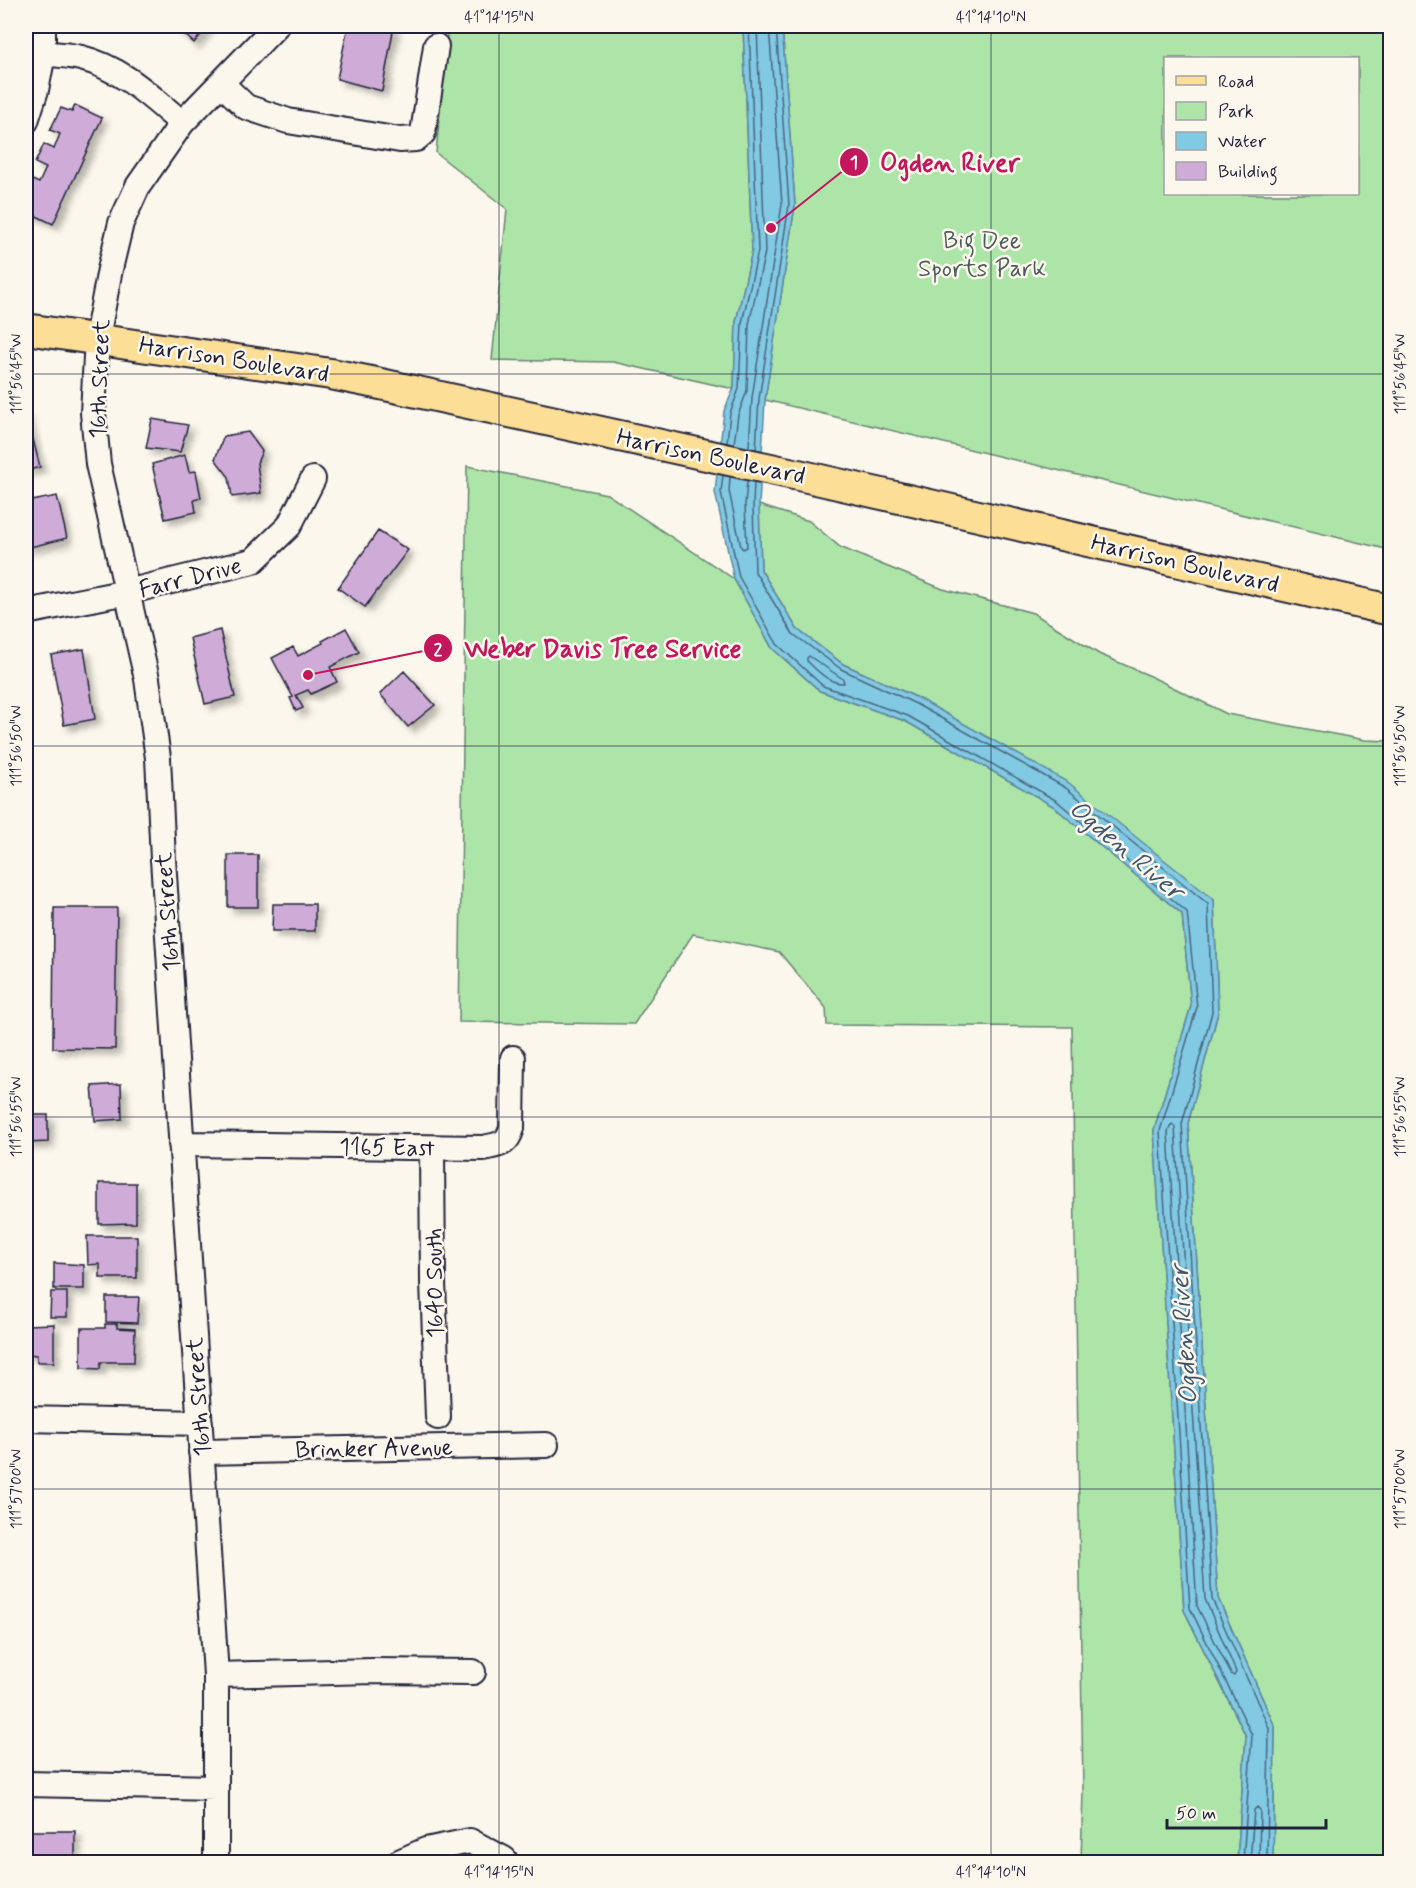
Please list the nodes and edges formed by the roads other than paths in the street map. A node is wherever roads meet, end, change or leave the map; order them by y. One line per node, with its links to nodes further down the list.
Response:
1 (43, 26): 4 (street)
2 (276, 26): 5 (street, 16th Street)
3 (436, 46): 5 (street)
4 (34, 53): 6 (street); 7 (street)
5 (221, 83): 7 (street, 16th Street)
6 (26, 122)
7 (182, 123): 9 (street, 16th Street)
8 (26, 328): 9 (main road, Harrison Boulevard)
9 (97, 338): 11 (street, 16th Street); 12 (main road, Harrison Boulevard)
10 (313, 479): 11 (street, Farr Drive)
11 (127, 592): 13 (street, Farr Drive); 15 (street, 16th Street)
12 (1390, 610)
13 (26, 612)
14 (513, 1058): 16 (street, 1165 East)
15 (182, 1144): 16 (street, 1165 East); 19 (street, 16th Street)
16 (432, 1148): 17 (street, 1640 South)
17 (438, 1418)
18 (26, 1419): 19 (street)
19 (200, 1423): 21 (street, 16th Street)
20 (546, 1445): 21 (street, Brinker Avenue)
21 (201, 1452): 23 (street, 16th Street)
22 (473, 1672): 23 (street)
23 (216, 1675): 25 (street, 16th Street)
24 (26, 1784): 25 (street)
25 (216, 1788): 26 (street, 16th Street)
26 (216, 1863)
27 (399, 1863): 28 (street)
28 (506, 1863)

